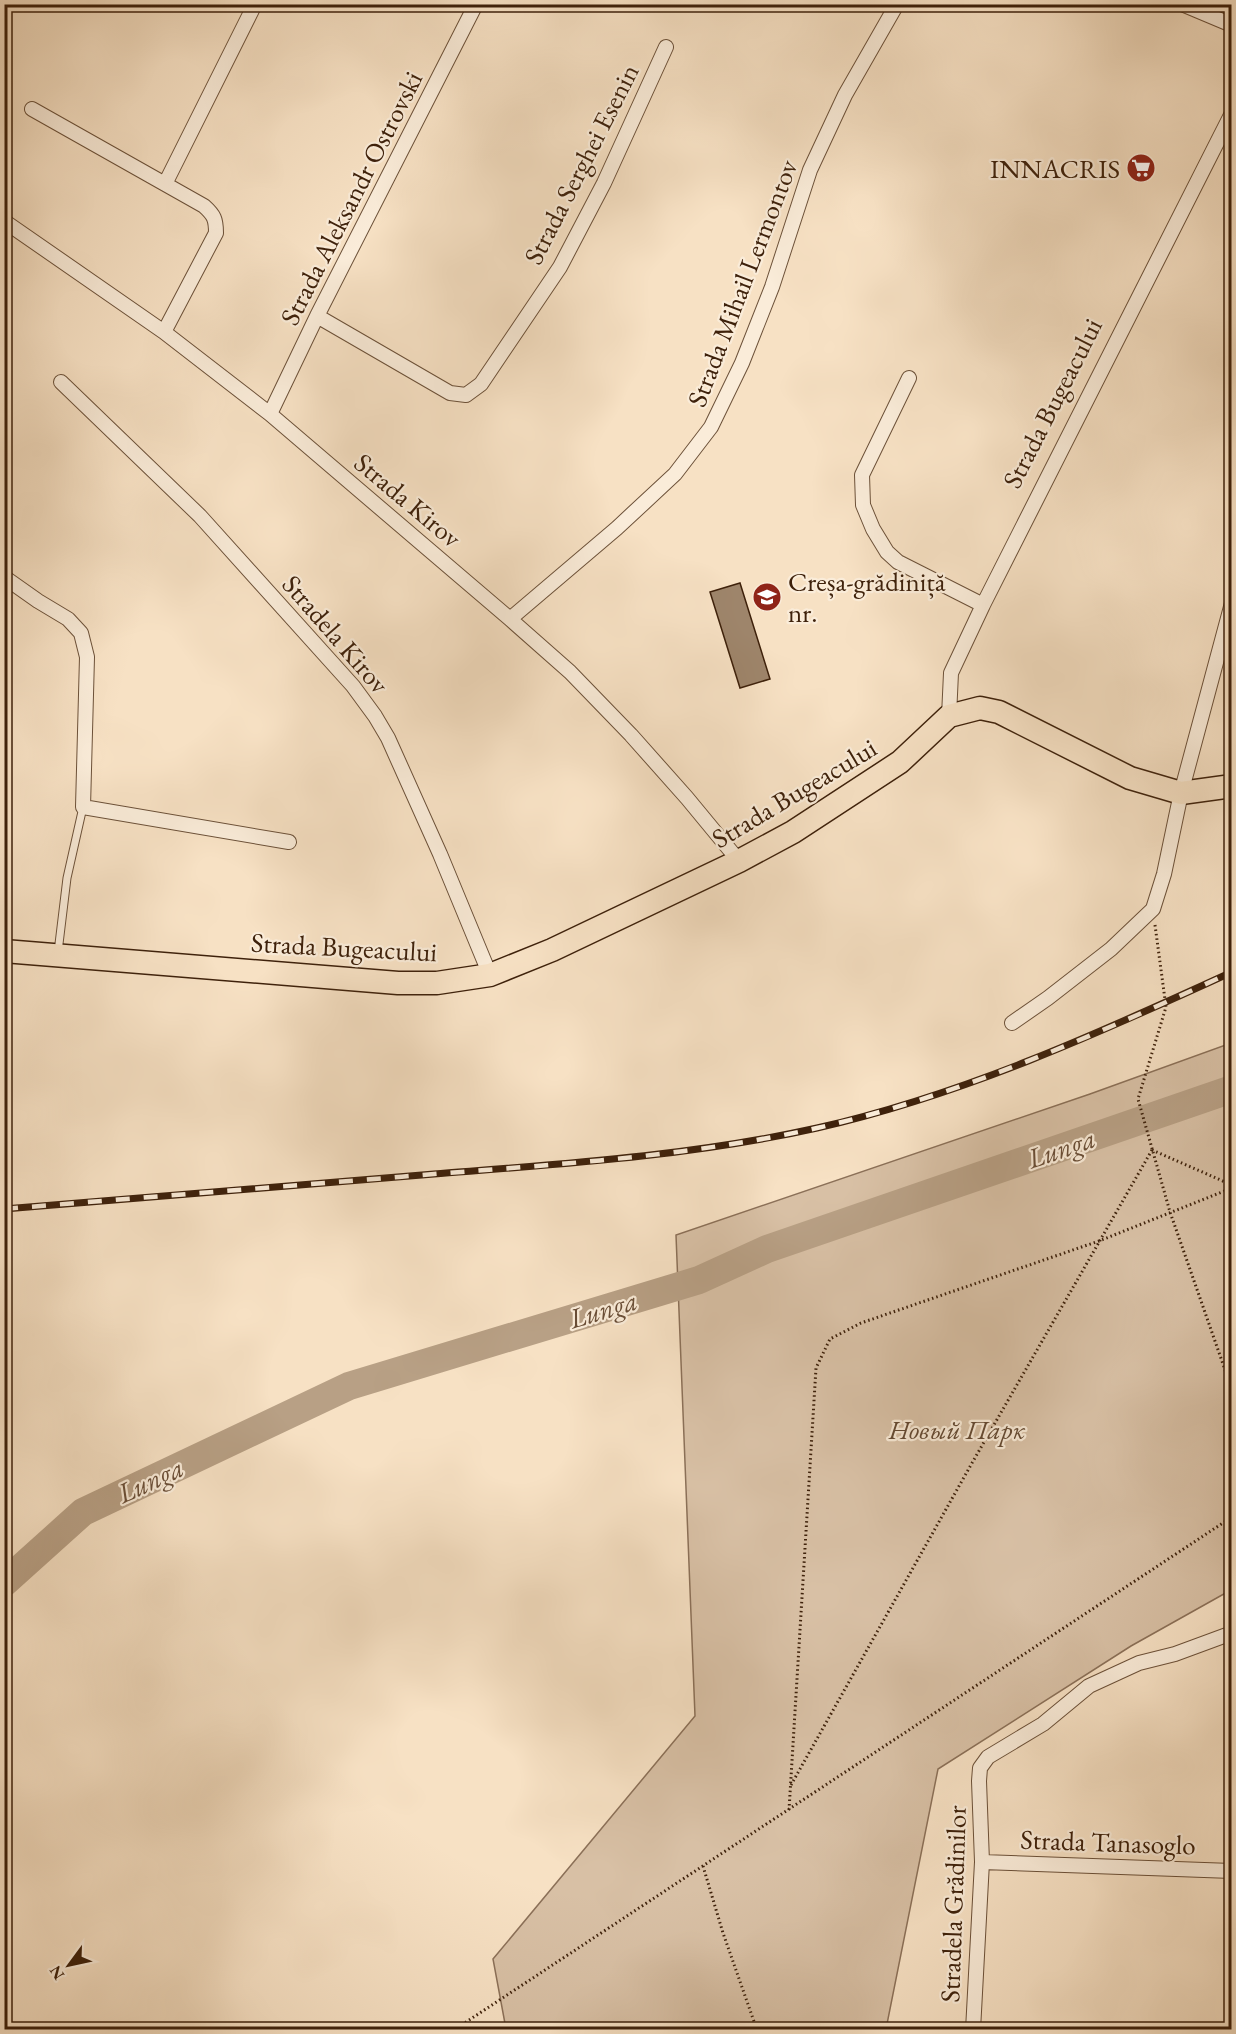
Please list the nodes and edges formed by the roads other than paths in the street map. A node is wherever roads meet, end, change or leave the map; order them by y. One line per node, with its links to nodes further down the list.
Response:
1 (255, 4): 9 (street)
2 (476, 4): 11 (street, Strada Aleksandr Ostrovski)
3 (897, 4): 19 (street, Strada Mihail Lermontov)
4 (1182, 4): 5 (street)
5 (1232, 25)
6 (666, 47): 11 (street, Strada Serghei Esenin)
7 (32, 109): 9 (street)
8 (1232, 113): 18 (street, Strada Bugeacului)
9 (165, 183): 12 (street)
10 (4, 221): 12 (street, Strada Kirov)
11 (317, 316): 15 (street, Strada Aleksandr Ostrovski)
12 (164, 332): 15 (street, Strada Kirov)
13 (909, 378): 18 (street)
14 (61, 382): 28 (street, Stradela Kirov)
15 (270, 414): 19 (street, Strada Kirov)
16 (4, 577): 23 (street)
17 (1232, 603): 22 (street)
18 (983, 605): 20 (street, Strada Bugeacului)
19 (510, 618): 25 (street, Strada Kirov)
20 (949, 716): 22 (main road); 25 (main road, Strada Bugeacului)
21 (1232, 786): 22 (main road)
22 (1181, 793): 29 (street)
23 (83, 807): 24 (street); 27 (lane)
24 (289, 842)
25 (739, 861): 28 (main road, Strada Bugeacului)
26 (4, 951): 27 (main road, Strada Bugeacului)
27 (58, 954): 28 (main road, Strada Bugeacului)
28 (490, 975)
29 (1012, 1023)
30 (1232, 1633): 31 (street, Stradela Grădinilor)
31 (982, 1862): 32 (street, Strada Tanasoglo); 33 (street, Stradela Grădinilor)
32 (1232, 1871)
33 (973, 2030)

